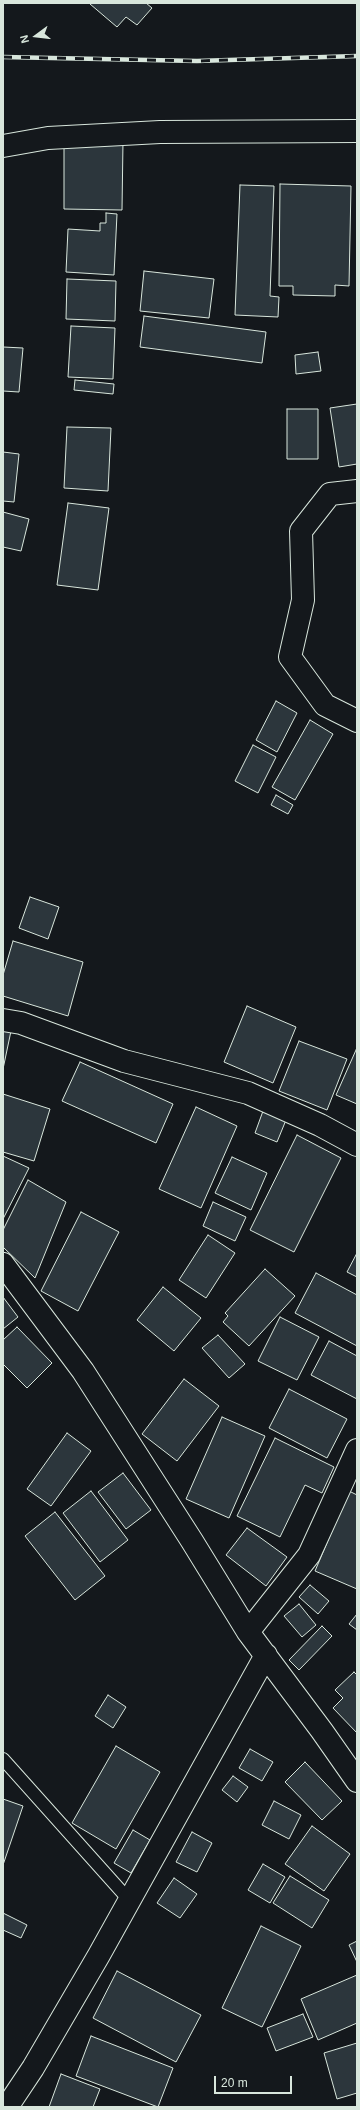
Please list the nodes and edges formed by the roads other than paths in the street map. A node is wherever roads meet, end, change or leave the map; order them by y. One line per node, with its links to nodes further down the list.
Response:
1 (357, 131): 2 (street)
2 (3, 146)
3 (357, 491): 4 (street)
4 (357, 721)
5 (3, 1020): 6 (street)
6 (357, 1145)
7 (3, 1264): 9 (street)
8 (357, 1450): 9 (street)
9 (248, 1632): 10 (street)
10 (266, 1656): 12 (street); 13 (street)
11 (3, 1759): 13 (lane)
12 (356, 1777)
13 (130, 1901): 14 (street)
14 (7, 2107)

